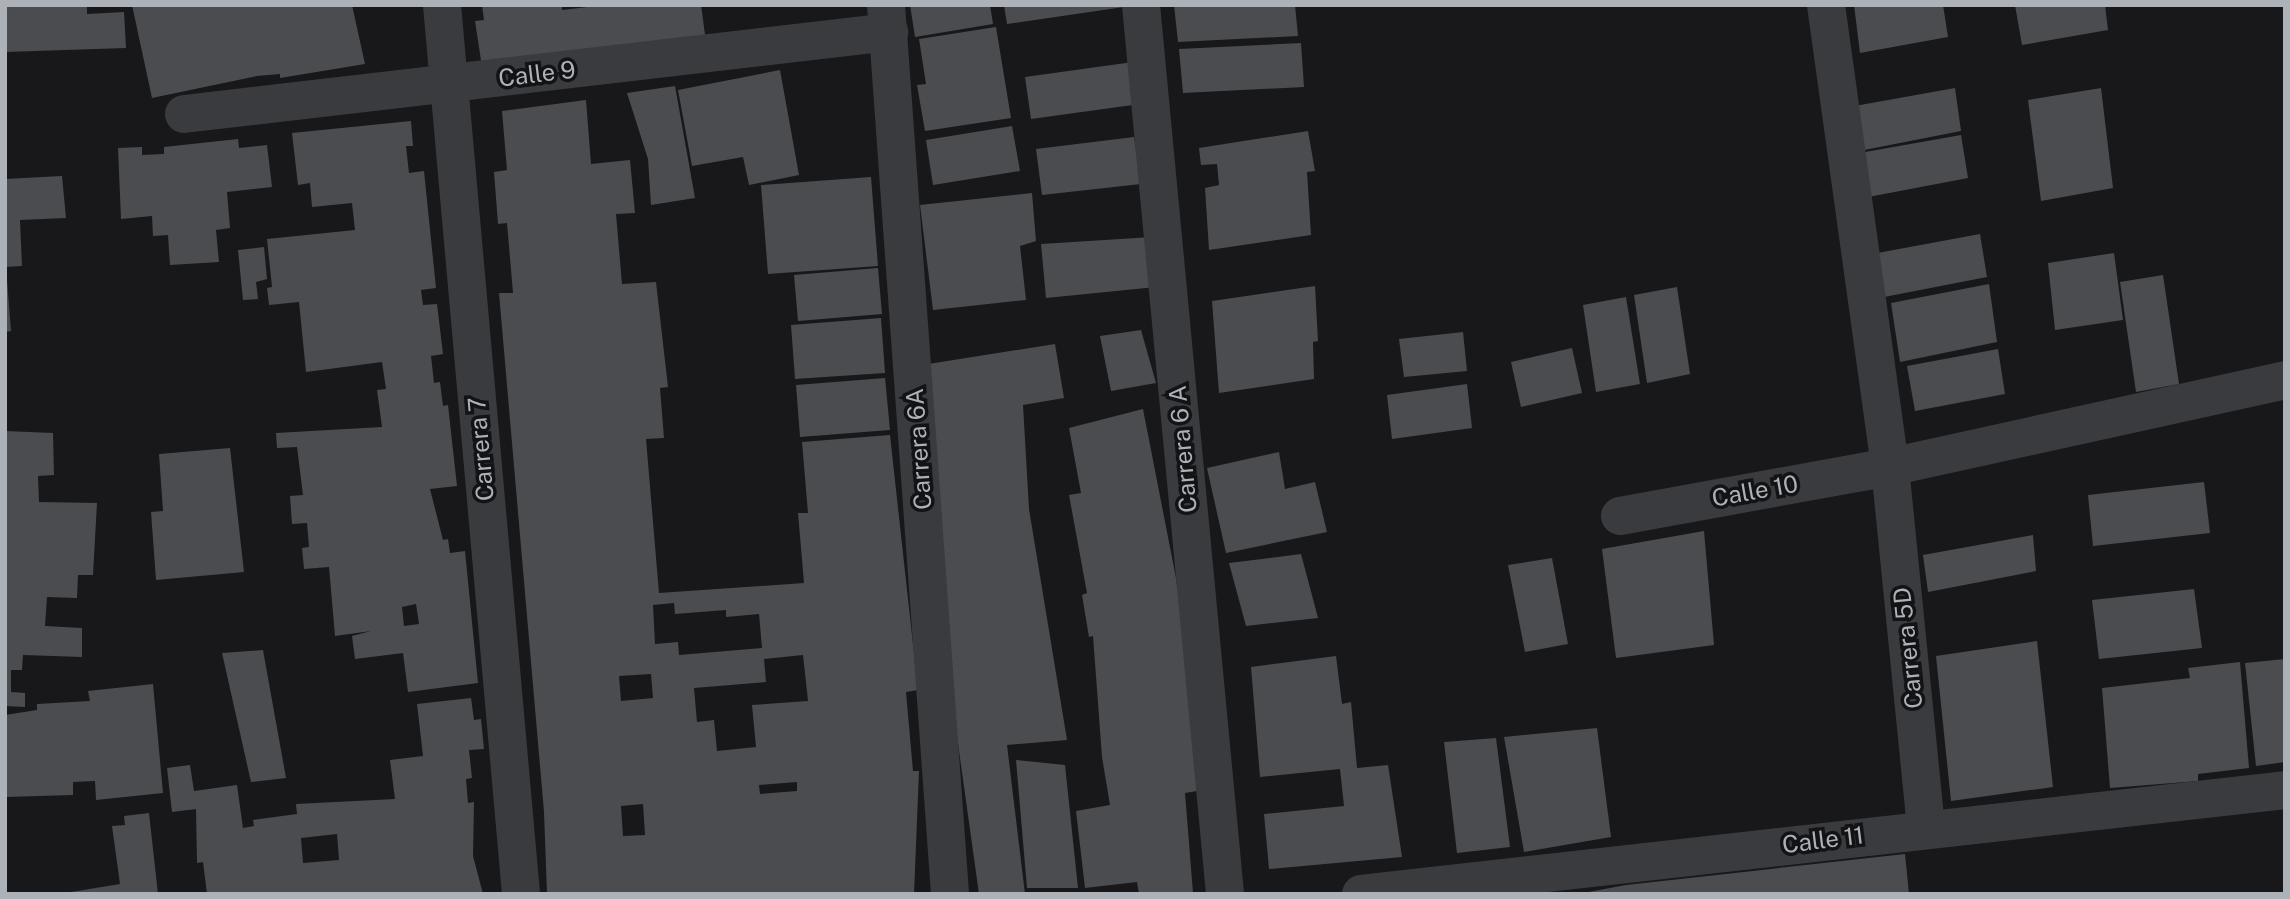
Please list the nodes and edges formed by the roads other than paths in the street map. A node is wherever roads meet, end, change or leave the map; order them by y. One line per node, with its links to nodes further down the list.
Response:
1 (442, 5): 5 (street, Carrera 7)
2 (1141, 5): 15 (street, Carrera 6 A)
3 (1826, 5): 8 (street, Carrera 5D)
4 (888, 18): 5 (street, Calle 9); 14 (street, Carrera 6A)
5 (449, 85): 6 (street, Calle 9); 13 (street, Carrera 7)
6 (184, 114)
7 (2285, 380): 8 (street, Calle 10)
8 (1889, 467): 9 (street, Calle 10); 11 (street, Carrera 5D)
9 (1620, 516)
10 (2285, 790): 11 (street, Calle 11)
11 (1926, 828): 12 (street, Calle 11)
12 (1508, 885): 16 (street, Calle 11)
13 (521, 894)
14 (950, 894)
15 (1225, 894)
16 (1361, 894)

